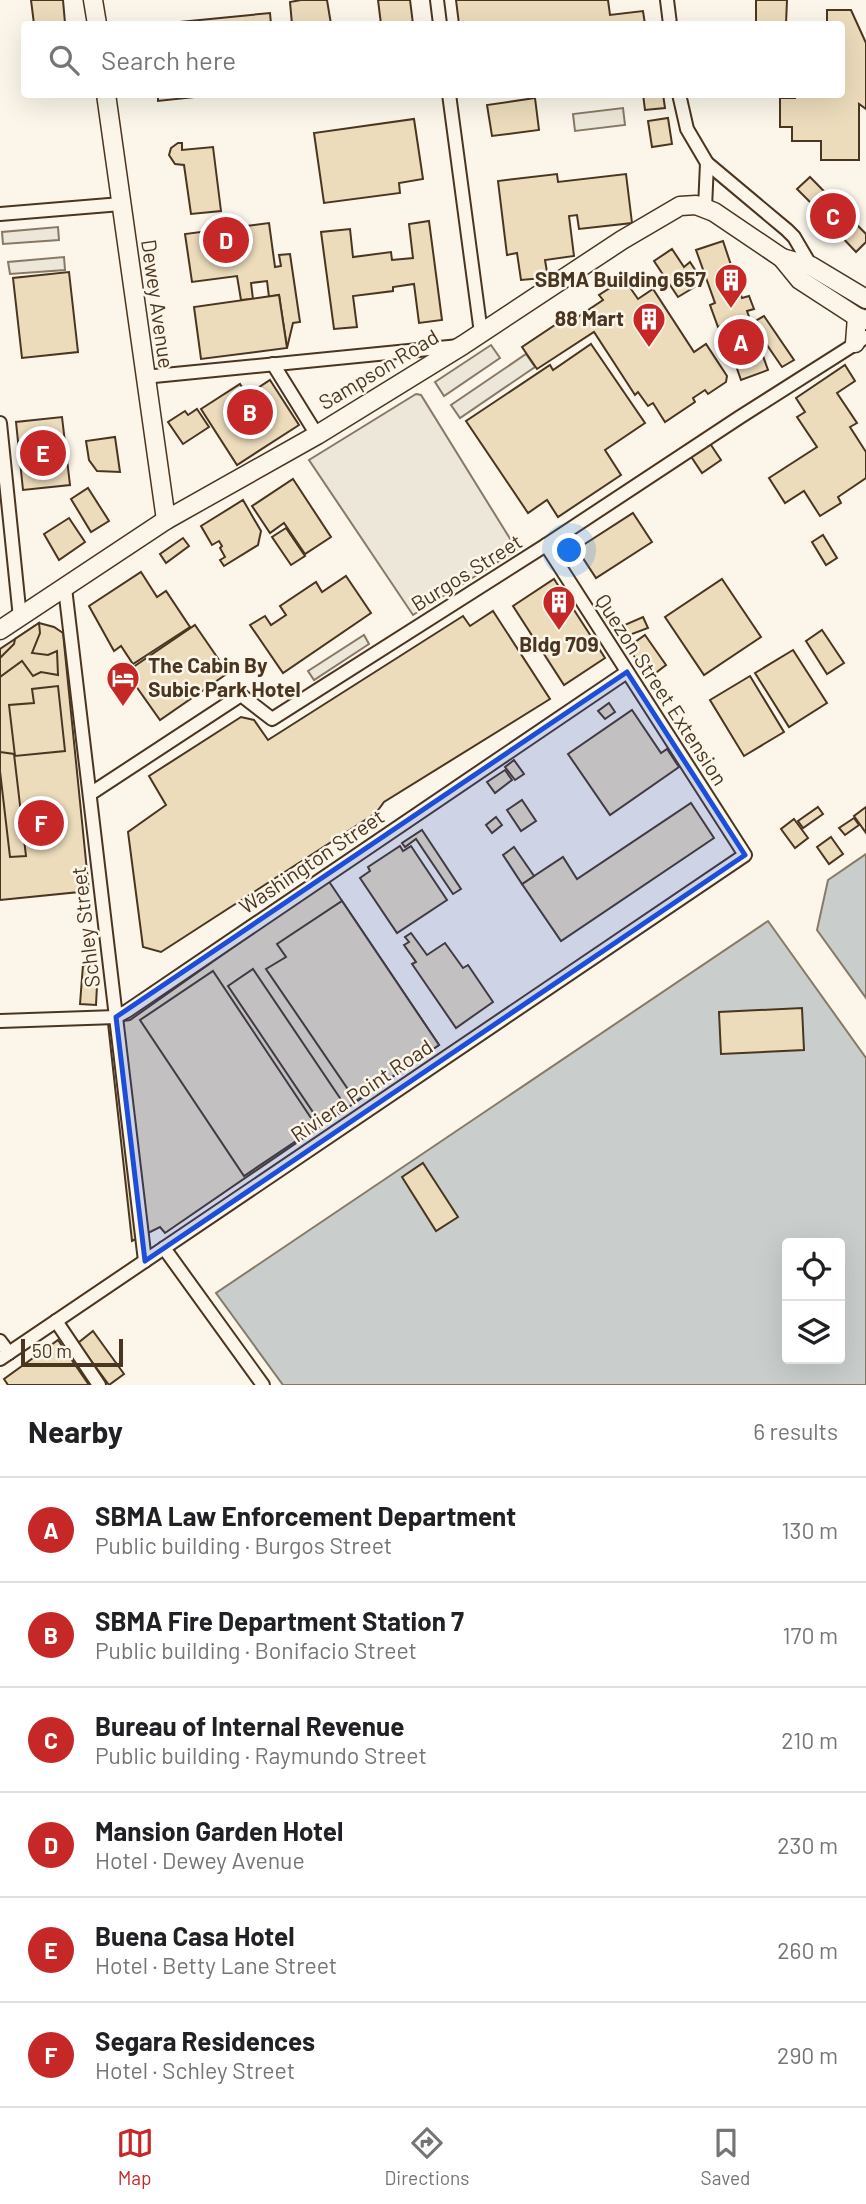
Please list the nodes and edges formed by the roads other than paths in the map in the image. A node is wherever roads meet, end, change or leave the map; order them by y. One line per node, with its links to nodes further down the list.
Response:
1 (93, 0): 4 (main road)
2 (437, 0): 5 (street)
3 (667, 0): 6 (street)
4 (96, 21)
5 (440, 21)
6 (670, 21)
7 (107, 98): 11 (main road, Dewey Avenue)
8 (450, 98): 18 (street)
9 (681, 98): 10 (street)
10 (707, 163): 12 (street); 15 (street)
11 (121, 204): 13 (street); 22 (main road, Dewey Avenue)
12 (705, 208): 14 (main road); 18 (main road, Sampson Road)
13 (0, 214)
14 (782, 258): 15 (main road); 17 (main road)
15 (811, 266): 16 (main road)
16 (866, 299)
17 (862, 318): 19 (main road)
18 (481, 333): 20 (main road, Sampson Road)
19 (860, 340): 26 (street, Burgos Street)
20 (463, 345): 21 (street); 24 (main road, Sampson Road)
21 (274, 364): 22 (street); 24 (street)
22 (144, 377): 25 (main road, Dewey Avenue)
23 (0, 424): 28 (street)
24 (317, 435): 25 (main road, Sampson Road)
25 (166, 520): 27 (main road, Sampson Road)
26 (546, 545): 30 (street, Quezon Street Extension); 31 (street, Burgos Street)
27 (65, 588): 28 (main road, Sampson Road); 31 (street, Schley Street)
28 (20, 618): 29 (main road, Sampson Road)
29 (0, 630)
30 (626, 672): 32 (street, Quezon Street Extension); 33 (street, Washington Street)
31 (90, 794): 33 (street, Schley Street)
32 (745, 855): 35 (street, Riviera Point Road)
33 (116, 1017): 34 (street, Washington Street); 36 (street, Schley Street)
34 (0, 1021)
35 (164, 1248): 36 (street, Riviera Point Road); 41 (street)
36 (145, 1261): 37 (street, Riviera Point Road)
37 (56, 1321): 39 (street, Riviera Point Road); 40 (street)
38 (0, 1341): 39 (street)
39 (4, 1356)
40 (99, 1385)
41 (262, 1385)

